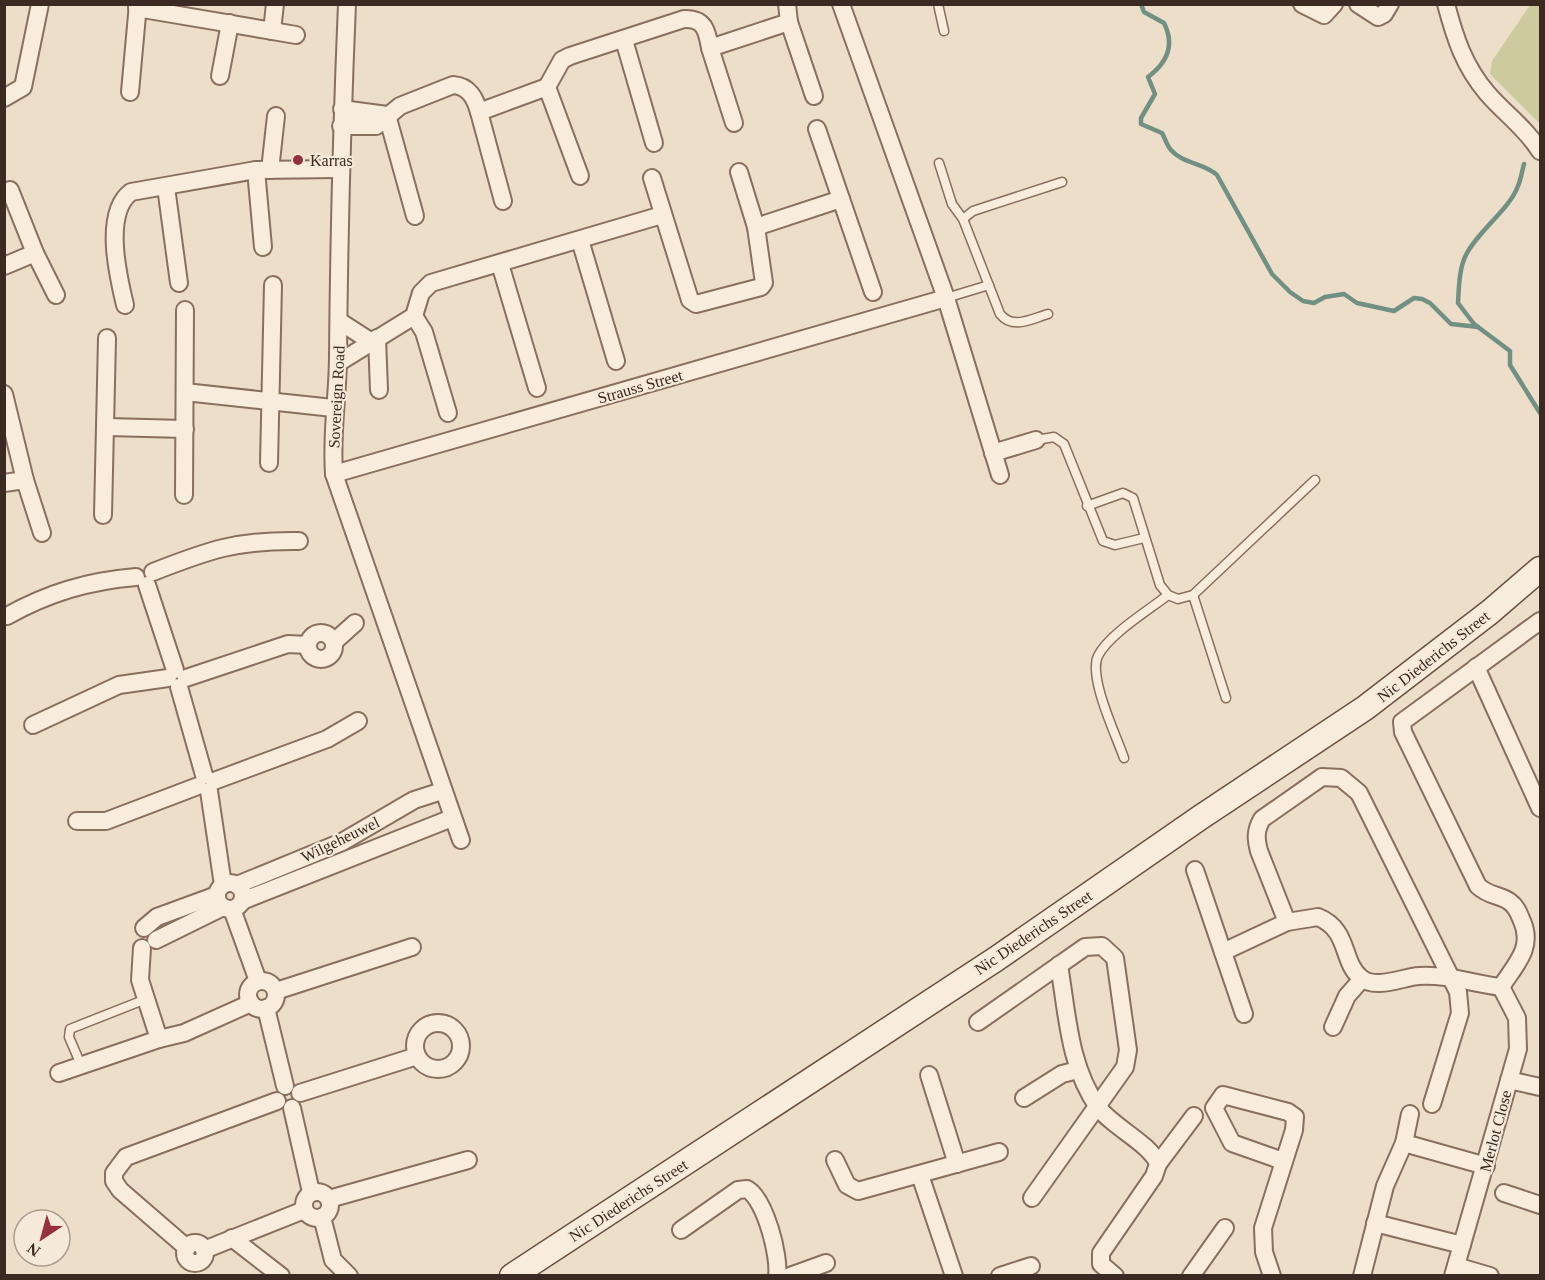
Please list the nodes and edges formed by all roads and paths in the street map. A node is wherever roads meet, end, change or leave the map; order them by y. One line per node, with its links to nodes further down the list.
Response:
1 (40, 4): 23 (street)
2 (275, 4): 14 (street)
3 (347, 4): 24 (street, Sovereign Road)
4 (841, 4): 60 (street)
5 (938, 4): 15 (lane)
6 (1302, 4): 7 (street)
7 (1334, 4)
8 (1358, 4): 9 (street)
9 (1390, 4)
10 (1446, 4): 27 (street)
11 (138, 6): 13 (street); 21 (street)
12 (788, 13): 18 (street); 22 (street)
13 (230, 24): 14 (street); 19 (street)
14 (272, 31): 16 (street)
15 (944, 31)
16 (296, 35)
17 (624, 39): 18 (street); 20 (street); 33 (street)
18 (710, 48): 29 (street)
19 (220, 76)
20 (547, 87): 25 (street); 39 (street)
21 (130, 92)
22 (814, 96)
23 (4, 98)
24 (342, 109): 26 (street); 30 (street, Sovereign Road)
25 (479, 112): 26 (street); 45 (street)
26 (387, 115): 30 (street); 47 (street)
27 (1511, 115): 32 (street); 34 (street)
28 (276, 116): 37 (street)
29 (734, 123)
30 (341, 126): 36 (street, Sovereign Road)
31 (817, 129): 44 (street)
32 (1540, 134)
33 (654, 143)
34 (1540, 152)
35 (939, 164): 48 (lane)
36 (339, 169): 37 (street); 65 (street, Sovereign Road)
37 (263, 170): 42 (street); 51 (street)
38 (740, 172): 49 (street)
39 (580, 176)
40 (651, 178): 46 (street)
41 (1062, 182): 48 (lane)
42 (166, 187): 55 (street); 61 (street)
43 (10, 190): 52 (street)
44 (841, 199): 49 (street); 58 (street)
45 (503, 201)
46 (662, 215): 49 (street); 50 (street)
47 (415, 216)
48 (963, 219): 57 (lane)
49 (756, 227)
50 (580, 240): 53 (street); 68 (street)
51 (263, 247)
52 (35, 253): 54 (street); 59 (street)
53 (500, 264): 64 (street); 70 (street)
54 (4, 266)
55 (179, 283)
56 (273, 285): 74 (street)
57 (989, 285): 60 (lane); 63 (lane)
58 (873, 292)
59 (56, 295)
60 (946, 298): 80 (street); 82 (street, Strauss Street)
61 (125, 305)
62 (185, 310): 72 (street)
63 (1048, 314)
64 (414, 316): 67 (street); 76 (street)
65 (339, 321): 67 (street); 69 (street, Sovereign Road)
66 (107, 338): 77 (street)
67 (374, 339): 69 (street); 71 (street)
68 (616, 361)
69 (338, 363): 75 (street, Sovereign Road)
70 (537, 388)
71 (379, 390)
72 (185, 392): 74 (street); 78 (street)
73 (4, 394): 84 (street)
74 (270, 402): 75 (street); 81 (street)
75 (333, 408): 82 (street, Sovereign Road)
76 (448, 413)
77 (107, 428): 78 (street); 89 (street)
78 (185, 429): 87 (street)
79 (1036, 440): 80 (street); 88 (lane)
80 (993, 453): 83 (street)
81 (269, 464)
82 (334, 474): 107 (street, Sovereign Road)
83 (1000, 475)
84 (25, 480): 86 (street); 90 (street)
85 (1315, 480): 96 (lane)
86 (4, 483)
87 (184, 495)
88 (1087, 506): 91 (lane); 91 (lane)
89 (103, 515)
90 (42, 533)
91 (1144, 538): 95 (lane)
92 (299, 541): 94 (street)
93 (1540, 569): 172 (street, Nic Diederichs Street)
94 (145, 578): 97 (street); 101 (street)
95 (1168, 595): 96 (lane); 105 (lane)
96 (1193, 596): 102 (lane)
97 (7, 616)
98 (1540, 621): 100 (street)
99 (354, 623): 101 (street)
100 (1476, 668): 108 (street); 115 (street)
101 (177, 678): 104 (street); 106 (street)
102 (1226, 698)
103 (358, 721): 106 (street)
104 (33, 725)
105 (1124, 758)
106 (206, 783): 110 (street); 113 (street)
107 (442, 791): 109 (street, Sovereign Road); 113 (street, Wilgeheuwel)
108 (1540, 808)
109 (452, 818): 111 (street, Sovereign Road); 113 (street, Wilgeheuwel)
110 (77, 821)
111 (461, 840)
112 (1195, 870): 118 (street)
113 (229, 897): 116 (street); 116 (street); 122 (street)
114 (1287, 922): 118 (street); 120 (street); 121 (street)
115 (1533, 924): 123 (street)
116 (149, 944): 125 (street)
117 (412, 947): 124 (street)
118 (1223, 952): 127 (street)
119 (1059, 965): 128 (street); 133 (street); 141 (street)
120 (1362, 979): 121 (street); 129 (street)
121 (1453, 979): 123 (street); 140 (street)
122 (258, 981): 124 (street); 126 (street)
123 (1501, 987): 136 (street, Merlot Close)
124 (276, 991): 126 (street)
125 (146, 999): 130 (street); 132 (lane)
126 (259, 1006): 130 (street); 138 (street)
127 (1244, 1014)
128 (978, 1022)
129 (1333, 1027)
130 (159, 1039): 132 (street)
131 (417, 1056): 138 (street)
132 (81, 1065): 134 (street)
133 (1078, 1070): 139 (street); 141 (street)
134 (59, 1073)
135 (929, 1075): 149 (street)
136 (1509, 1080): 137 (street); 151 (street, Merlot Close)
137 (1540, 1087)
138 (289, 1097): 153 (street); 165 (street)
139 (1024, 1098)
140 (1432, 1104)
141 (1096, 1106): 150 (street); 155 (street)
142 (1410, 1114): 144 (street)
143 (1194, 1116): 150 (street)
144 (1404, 1143): 151 (street); 160 (street)
145 (999, 1152): 149 (street)
146 (468, 1160): 156 (street)
147 (835, 1160): 152 (street)
148 (1283, 1161): 148 (street); 178 (street)
149 (957, 1164): 152 (street)
150 (1158, 1164): 169 (street)
151 (1486, 1166): 164 (street, Merlot Close)
152 (920, 1175): 175 (street)
153 (311, 1192): 156 (street); 158 (street)
154 (1504, 1193): 157 (street)
155 (1032, 1198)
156 (329, 1200): 159 (street)
157 (1540, 1205)
158 (304, 1210): 159 (street); 163 (street)
159 (322, 1217): 171 (street)
160 (1375, 1223): 164 (street); 179 (street)
161 (1225, 1228): 177 (street)
162 (681, 1230): 173 (street)
163 (232, 1238): 165 (street); 170 (street)
164 (1462, 1245): 168 (street, Merlot Close)
165 (189, 1262)
166 (826, 1263): 174 (street)
167 (1031, 1266): 176 (street)
168 (1455, 1271): 180 (street)
169 (1111, 1274)
170 (281, 1275)
171 (349, 1275)
172 (512, 1275)
173 (777, 1275)
174 (790, 1275)
175 (954, 1275)
176 (1000, 1275)
177 (1191, 1275)
178 (1272, 1275)
179 (1362, 1275)
180 (1490, 1275)

